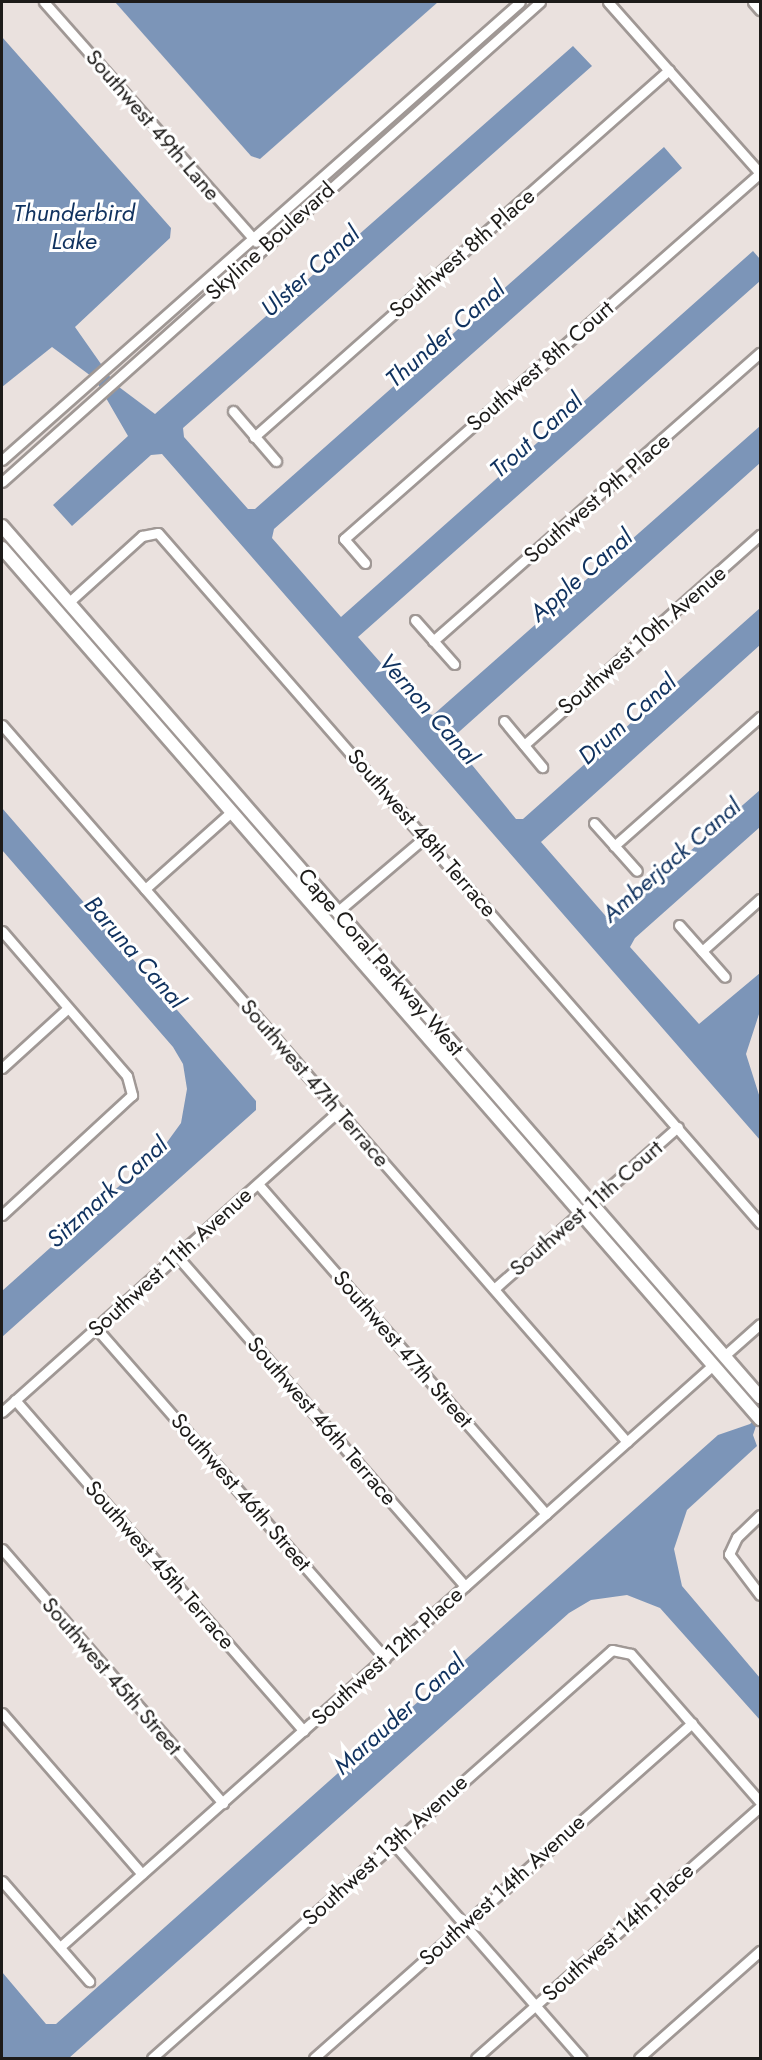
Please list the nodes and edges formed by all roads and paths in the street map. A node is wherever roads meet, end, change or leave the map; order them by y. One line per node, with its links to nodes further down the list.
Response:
1 (44, 2): 9 (street, Southwest 49th Lane)
2 (520, 2): 9 (street, Skyline Boulevard)
3 (540, 2): 10 (street, Skyline Boulevard)
4 (608, 2): 7 (street)
5 (753, 2): 6 (street)
6 (760, 10)
7 (669, 70): 8 (street); 13 (street, Southwest 8th Place)
8 (760, 173): 20 (street, Southwest 8th Court)
9 (253, 238): 10 (street, Southwest 49th Lane); 14 (street, Skyline Boulevard)
10 (261, 249): 16 (street, Skyline Boulevard)
11 (760, 353): 23 (street, Southwest 9th Place)
12 (233, 411): 13 (street)
13 (254, 437): 15 (street)
14 (2, 460)
15 (276, 461)
16 (2, 482)
17 (2, 526): 21 (main road, Cape Coral Parkway West)
18 (760, 535): 28 (street, Southwest 10th Avenue)
19 (2, 548): 30 (main road, Cape Coral Parkway West)
20 (365, 563)
21 (68, 603): 32 (street, Southwest 48th Terrace); 38 (main road, Cape Coral Parkway West)
22 (415, 620): 23 (street)
23 (433, 641): 24 (street)
24 (454, 664)
25 (760, 717): 34 (street)
26 (504, 721): 28 (street)
27 (2, 724): 36 (street, Southwest 47th Terrace)
28 (524, 744): 29 (street)
29 (542, 767)
30 (231, 812): 33 (main road, Cape Coral Parkway West); 36 (street)
31 (594, 823): 34 (street)
32 (425, 837): 38 (street); 48 (street, Southwest 48th Terrace)
33 (258, 843): 38 (main road); 40 (main road, Cape Coral Parkway West)
34 (614, 846): 35 (street)
35 (637, 871)
36 (145, 889): 47 (street, Southwest 47th Terrace)
37 (760, 899): 42 (street)
38 (337, 912): 44 (main road, Cape Coral Parkway West)
39 (679, 925): 42 (street)
40 (334, 930): 44 (main road); 51 (main road, Cape Coral Parkway West)
41 (2, 931): 45 (street)
42 (702, 951): 43 (street)
43 (725, 976)
44 (409, 994): 50 (main road, Cape Coral Parkway West)
45 (68, 1008): 46 (street); 52 (street)
46 (2, 1068)
47 (339, 1112): 49 (street, Southwest 11th Avenue); 55 (street, Southwest 47th Terrace)
48 (678, 1127): 50 (street, Southwest 11th Court); 53 (street, Southwest 48th Terrace)
49 (258, 1184): 54 (street, Southwest 11th Avenue); 67 (street, Southwest 47th Street)
50 (591, 1203): 51 (street, Southwest 11th Court); 58 (main road, Cape Coral Parkway West)
51 (580, 1212): 55 (street, Southwest 11th Court); 59 (main road, Cape Coral Parkway West)
52 (2, 1215)
53 (760, 1222)
54 (177, 1256): 57 (street, Southwest 11th Avenue); 70 (street, Southwest 46th Terrace)
55 (494, 1289): 66 (street, Southwest 47th Terrace)
56 (760, 1324): 58 (street)
57 (96, 1328): 61 (street, Southwest 11th Avenue); 72 (street, Southwest 46th Street)
58 (724, 1356): 60 (main road, Cape Coral Parkway West)
59 (713, 1365): 62 (main road, Cape Coral Parkway West); 66 (street, Southwest 12th Place)
60 (760, 1396)
61 (15, 1400): 64 (street, Southwest 11th Avenue); 75 (street, Southwest 45th Terrace)
62 (747, 1403): 63 (street); 65 (main road, Cape Coral Parkway West)
63 (760, 1409)
64 (2, 1412)
65 (760, 1419)
66 (627, 1442): 67 (street, Southwest 12th Place)
67 (546, 1514): 70 (street, Southwest 12th Place)
68 (760, 1515): 71 (street)
69 (2, 1549): 77 (street, Southwest 45th Street)
70 (465, 1586): 72 (street, Southwest 12th Place)
71 (760, 1595)
72 (385, 1658): 75 (street, Southwest 12th Place)
73 (2, 1713): 80 (street)
74 (692, 1723): 76 (street); 79 (street, Southwest 13th Avenue); 82 (street, Southwest 14th Avenue)
75 (304, 1731): 77 (street, Southwest 12th Place)
76 (760, 1802)
77 (223, 1803): 80 (street, Southwest 12th Place)
78 (760, 1807): 86 (street, Southwest 14th Place)
79 (393, 1843): 82 (street); 87 (street, Southwest 13th Avenue)
80 (141, 1874): 83 (street, Southwest 12th Place)
81 (2, 1881): 83 (street)
82 (464, 1925): 86 (street); 88 (street, Southwest 14th Avenue)
83 (60, 1947): 85 (street)
84 (760, 1951): 91 (street)
85 (89, 1981)
86 (535, 2006): 89 (street, Southwest 14th Place); 90 (street)
87 (153, 2058)
88 (314, 2058)
89 (476, 2058)
90 (581, 2058)
91 (639, 2058)

